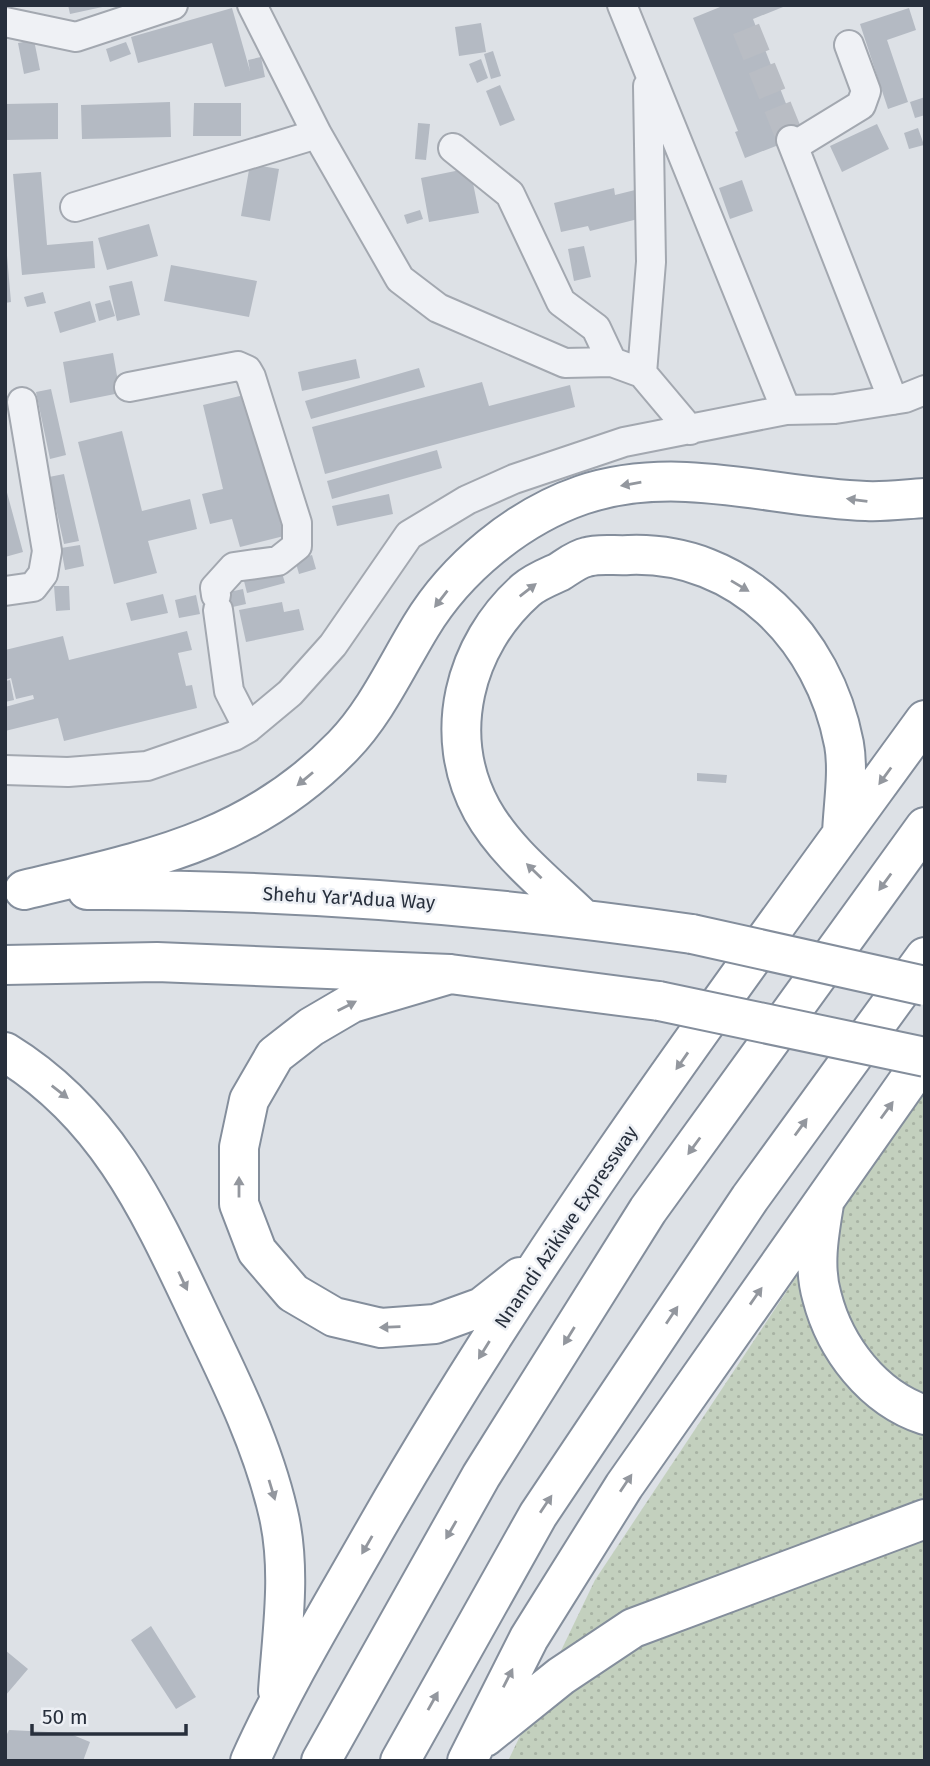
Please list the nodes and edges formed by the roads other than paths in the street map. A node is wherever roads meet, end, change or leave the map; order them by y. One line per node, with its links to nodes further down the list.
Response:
1 (173, 5): 4 (street)
2 (252, 5): 7 (street)
3 (622, 5): 6 (street)
4 (5, 23)
5 (849, 45): 14 (street)
6 (648, 70): 11 (street); 16 (street)
7 (317, 134): 9 (street); 10 (street)
8 (453, 148): 10 (street)
9 (75, 207)
10 (611, 362): 11 (street)
11 (642, 373): 17 (street)
12 (129, 387): 21 (street)
13 (925, 390): 14 (street)
14 (893, 400): 16 (street)
15 (22, 401): 19 (street)
16 (786, 410): 17 (street)
17 (690, 430): 21 (street)
18 (925, 498): 25 (highway, one-way to 25)
19 (5, 591)
20 (925, 720): 24 (highway, Nnamdi Azikiwe Expressway, one-way to 24)
21 (248, 728): 22 (street)
22 (5, 770)
23 (925, 827): 40 (highway, one-way to 40)
24 (842, 834): 26 (highway, one-way to 24); 34 (highway, Nnamdi Azikiwe Expressway, one-way to 34)
25 (15, 891): 26 (highway, Shehu Yar'Adua Way)
26 (583, 919): 30 (highway, Shehu Yar'Adua Way, bridge)
27 (925, 957): 41 (highway, one-way to 27)
28 (5, 965): 29 (highway)
29 (450, 974): 32 (highway, bridge); 34 (highway, one-way to 29)
30 (925, 986)
31 (5, 1052): 37 (highway, one-way to 37)
32 (925, 1057): 33 (highway, one-way to 32)
33 (825, 1196): 35 (highway); 38 (highway, one-way to 33)
34 (538, 1263): 37 (highway, Nnamdi Azikiwe Expressway, one-way to 37)
35 (925, 1415)
36 (925, 1519): 38 (highway)
37 (277, 1701): 39 (highway, Nnamdi Azikiwe Expressway)
38 (470, 1754)
39 (250, 1761)
40 (321, 1761)
41 (400, 1761)

